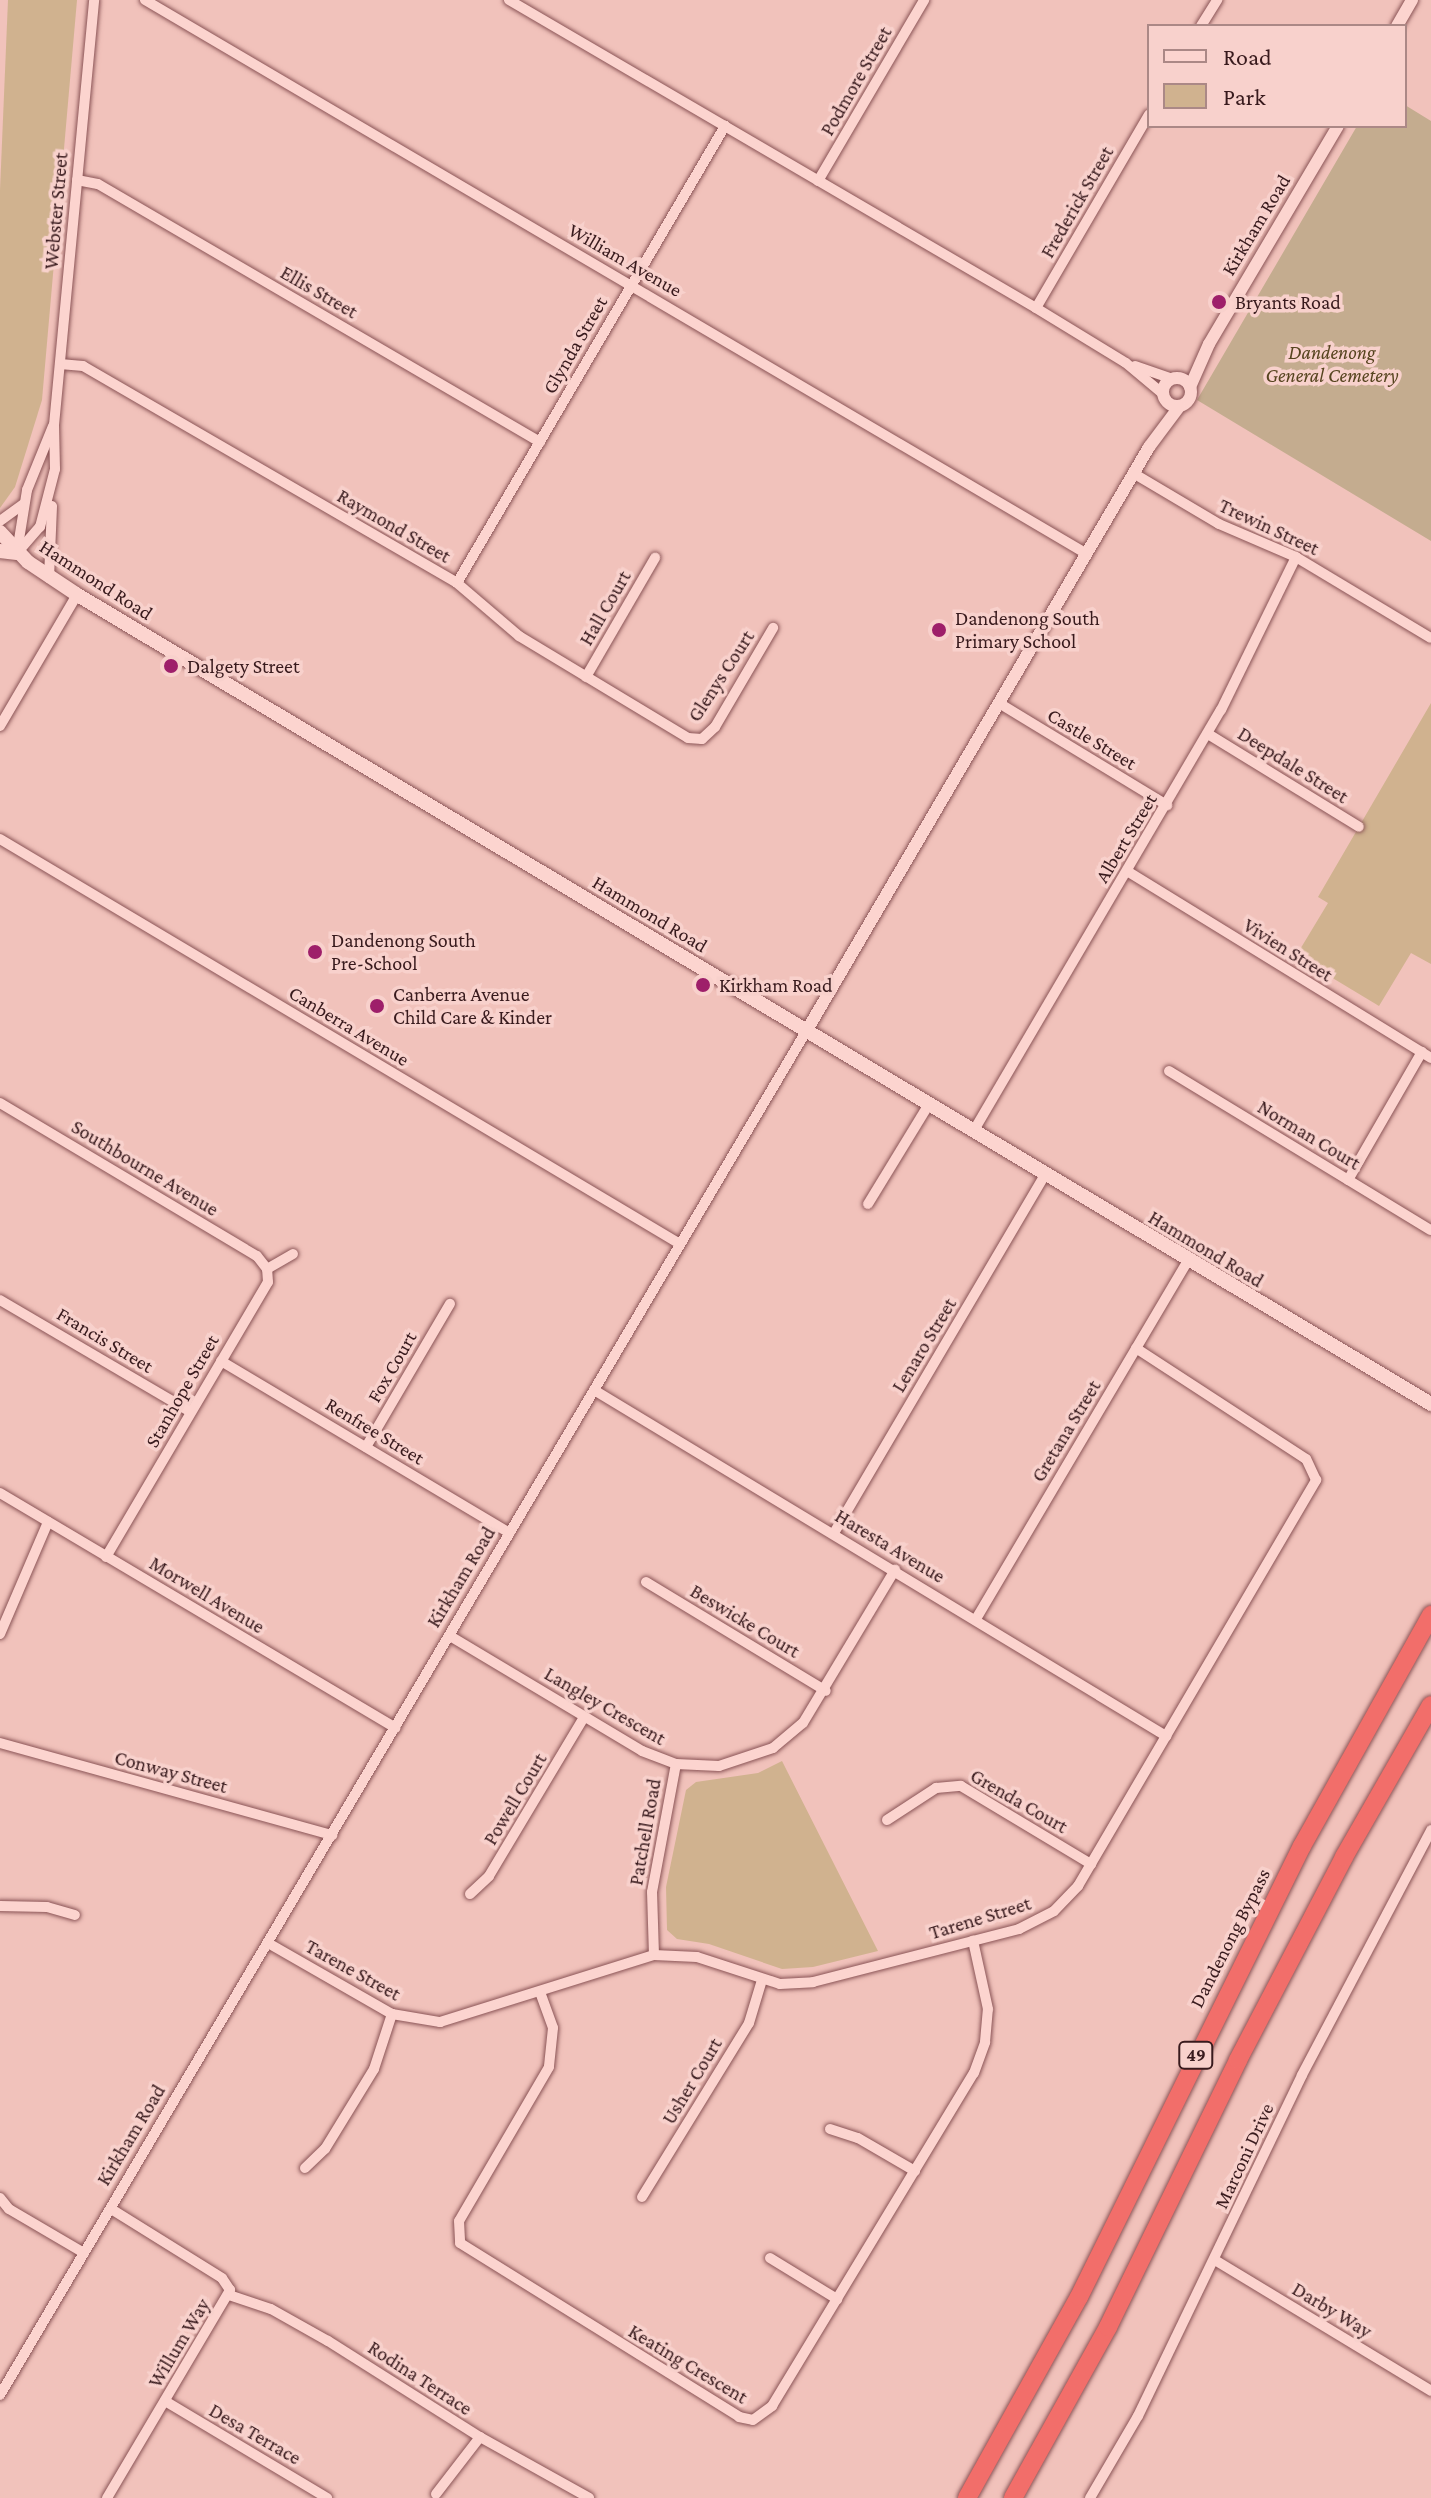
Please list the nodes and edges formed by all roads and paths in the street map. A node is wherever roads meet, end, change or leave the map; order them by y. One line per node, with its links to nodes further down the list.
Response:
1 (94, 0): 12 (street, Webster Street)
2 (145, 0): 14 (street, William Avenue)
3 (509, 0): 10 (street)
4 (924, 0): 13 (street, Podmore Street)
5 (1217, 0): 7 (street)
6 (1412, 0): 8 (street)
7 (1202, 24)
8 (1398, 24)
9 (1147, 118): 15 (street, Frederick Street)
10 (725, 126): 13 (street); 14 (street, Glynda Street)
11 (1337, 128): 16 (street, Kirkham Road)
12 (77, 180): 18 (street, Webster Street); 24 (street, Ellis Street)
13 (818, 181): 15 (street)
14 (632, 285): 24 (street, Glynda Street); 33 (street, William Avenue)
15 (1036, 308): 17 (street)
16 (1209, 344): 19 (street, Kirkham Road); 20 (street, Kirkham Road)
17 (1126, 363): 19 (street); 21 (street)
18 (60, 364): 23 (street, Webster Street); 37 (street, Raymond Street)
19 (1175, 378): 20 (street); 21 (street, Kirkham Road)
20 (1190, 387): 22 (street, Kirkham Road)
21 (1164, 397): 22 (street); 25 (street, Kirkham Road)
22 (1179, 407): 25 (street, Kirkham Road)
23 (54, 425): 27 (street, Webster Street); 28 (street, Webster Street)
24 (540, 442): 37 (street, Glynda Street)
25 (1149, 447): 26 (street, Kirkham Road)
26 (1133, 473): 33 (street, Kirkham Road); 34 (street, Trewin Street)
27 (52, 488): 32 (street, Webster Street); 36 (street, Webster Street)
28 (24, 502): 29 (street); 32 (street, Webster Street)
29 (0, 521)
30 (0, 532): 32 (main road, Hammond Road)
31 (0, 551): 32 (main road, Hammond Road)
32 (17, 553): 36 (main road, Hammond Road)
33 (1087, 554): 42 (street, Kirkham Road)
34 (1296, 557): 40 (street, Trewin Street); 44 (street, Albert Street)
35 (655, 558): 41 (street, Hall Court)
36 (49, 578): 38 (main road, Hammond Road)
37 (457, 583): 41 (street, Raymond Street)
38 (77, 595): 43 (street); 50 (main road, Hammond Road)
39 (773, 628): 45 (street, Glenys Court)
40 (1431, 638)
41 (586, 677): 45 (street, Raymond Street)
42 (999, 703): 46 (street, Castle Street); 50 (street, Kirkham Road)
43 (0, 726)
44 (1208, 734): 46 (street, Albert Street); 47 (street, Deepdale Street)
45 (697, 739)
46 (1167, 805): 49 (street, Albert Street)
47 (1359, 827)
48 (0, 839): 60 (street, Canberra Avenue)
49 (1127, 871): 51 (street, Vivien Street); 55 (street, Albert Street)
50 (807, 1030): 54 (main road, Hammond Road); 60 (street, Kirkham Road)
51 (1426, 1055): 57 (street)
52 (1169, 1071): 57 (street, Norman Court)
53 (0, 1103): 63 (street, Southbourne Avenue)
54 (929, 1104): 55 (main road, Hammond Road); 58 (street)
55 (973, 1132): 56 (main road, Hammond Road)
56 (1045, 1175): 62 (main road, Hammond Road); 75 (street, Lenaro Street)
57 (1348, 1180): 59 (street, Norman Court)
58 (868, 1204)
59 (1431, 1230)
60 (680, 1244): 68 (street, Kirkham Road)
61 (293, 1254): 63 (street)
62 (1187, 1262): 66 (street, Gretana Street); 69 (main road, Hammond Road)
63 (267, 1269): 67 (street, Stanhope Street)
64 (0, 1300): 70 (street, Francis Street)
65 (450, 1304): 71 (street, Fox Court)
66 (1136, 1348): 80 (street, Gretana Street); 87 (street, Tarene Street)
67 (221, 1361): 70 (street, Stanhope Street); 71 (street, Renfree Street)
68 (594, 1390): 74 (street, Kirkham Road); 75 (street, Haresta Avenue)
69 (1431, 1404)
70 (191, 1412): 76 (street, Stanhope Street)
71 (366, 1447): 74 (street, Renfree Street)
72 (0, 1493): 73 (street, Morwell Avenue)
73 (48, 1522): 76 (street, Morwell Avenue); 81 (street)
74 (510, 1533): 82 (street, Kirkham Road)
75 (834, 1533): 77 (street, Haresta Avenue)
76 (106, 1557): 86 (street, Morwell Avenue)
77 (895, 1570): 80 (street, Haresta Avenue); 83 (street, Langley Crescent)
78 (646, 1582): 83 (street, Beswicke Court)
79 (1431, 1615): 122 (highway, Dandenong Bypass / 49)
80 (976, 1619): 87 (street, Haresta Avenue)
81 (0, 1634)
82 (450, 1636): 85 (street, Langley Crescent); 86 (street, Kirkham Road)
83 (826, 1691): 89 (street, Langley Crescent)
84 (1431, 1705): 123 (highway, 49)
85 (584, 1717): 89 (street, Langley Crescent); 94 (street, Powell Court)
86 (395, 1728): 92 (street, Kirkham Road)
87 (1166, 1736): 93 (street, Tarene Street)
88 (0, 1743): 92 (street, Conway Street)
89 (676, 1764): 99 (street, Patchell Road)
90 (887, 1820): 93 (street, Grenda Court)
91 (1431, 1830): 111 (street, Marconi Drive)
92 (332, 1835): 98 (street, Kirkham Road)
93 (1091, 1864): 97 (street, Tarene Street)
94 (470, 1894)
95 (0, 1906): 96 (street)
96 (75, 1915)
97 (973, 1941): 100 (street, Tarene Street); 105 (street, Keating Crescent)
98 (268, 1943): 102 (street, Tarene Street); 108 (street, Kirkham Road)
99 (654, 1955): 100 (street, Tarene Street); 101 (street, Tarene Street)
100 (762, 1980): 106 (street, Usher Court)
101 (540, 1992): 102 (street, Tarene Street); 113 (street, Keating Crescent)
102 (392, 2014): 104 (street)
103 (830, 2129): 105 (street)
104 (305, 2168)
105 (915, 2171): 113 (street, Keating Crescent)
106 (642, 2197)
107 (0, 2198): 109 (street)
108 (111, 2209): 109 (street, Kirkham Road); 112 (street, Willum Way)
109 (84, 2253): 115 (street, Kirkham Road)
110 (770, 2258): 113 (street)
111 (1215, 2260): 114 (street, Darby Way); 124 (street, Marconi Drive)
112 (229, 2295): 116 (street, Willum Way); 117 (street, Rodina Terrace)
113 (837, 2299)
114 (1431, 2391)
115 (0, 2395)
116 (165, 2401): 119 (street, Willum Way); 120 (street, Desa Terrace)
117 (480, 2437): 118 (street); 121 (street, Rodina Terrace)
118 (436, 2494)
119 (107, 2498)
120 (327, 2498)
121 (589, 2498)
122 (967, 2498)
123 (1013, 2498)
124 (1090, 2498)

